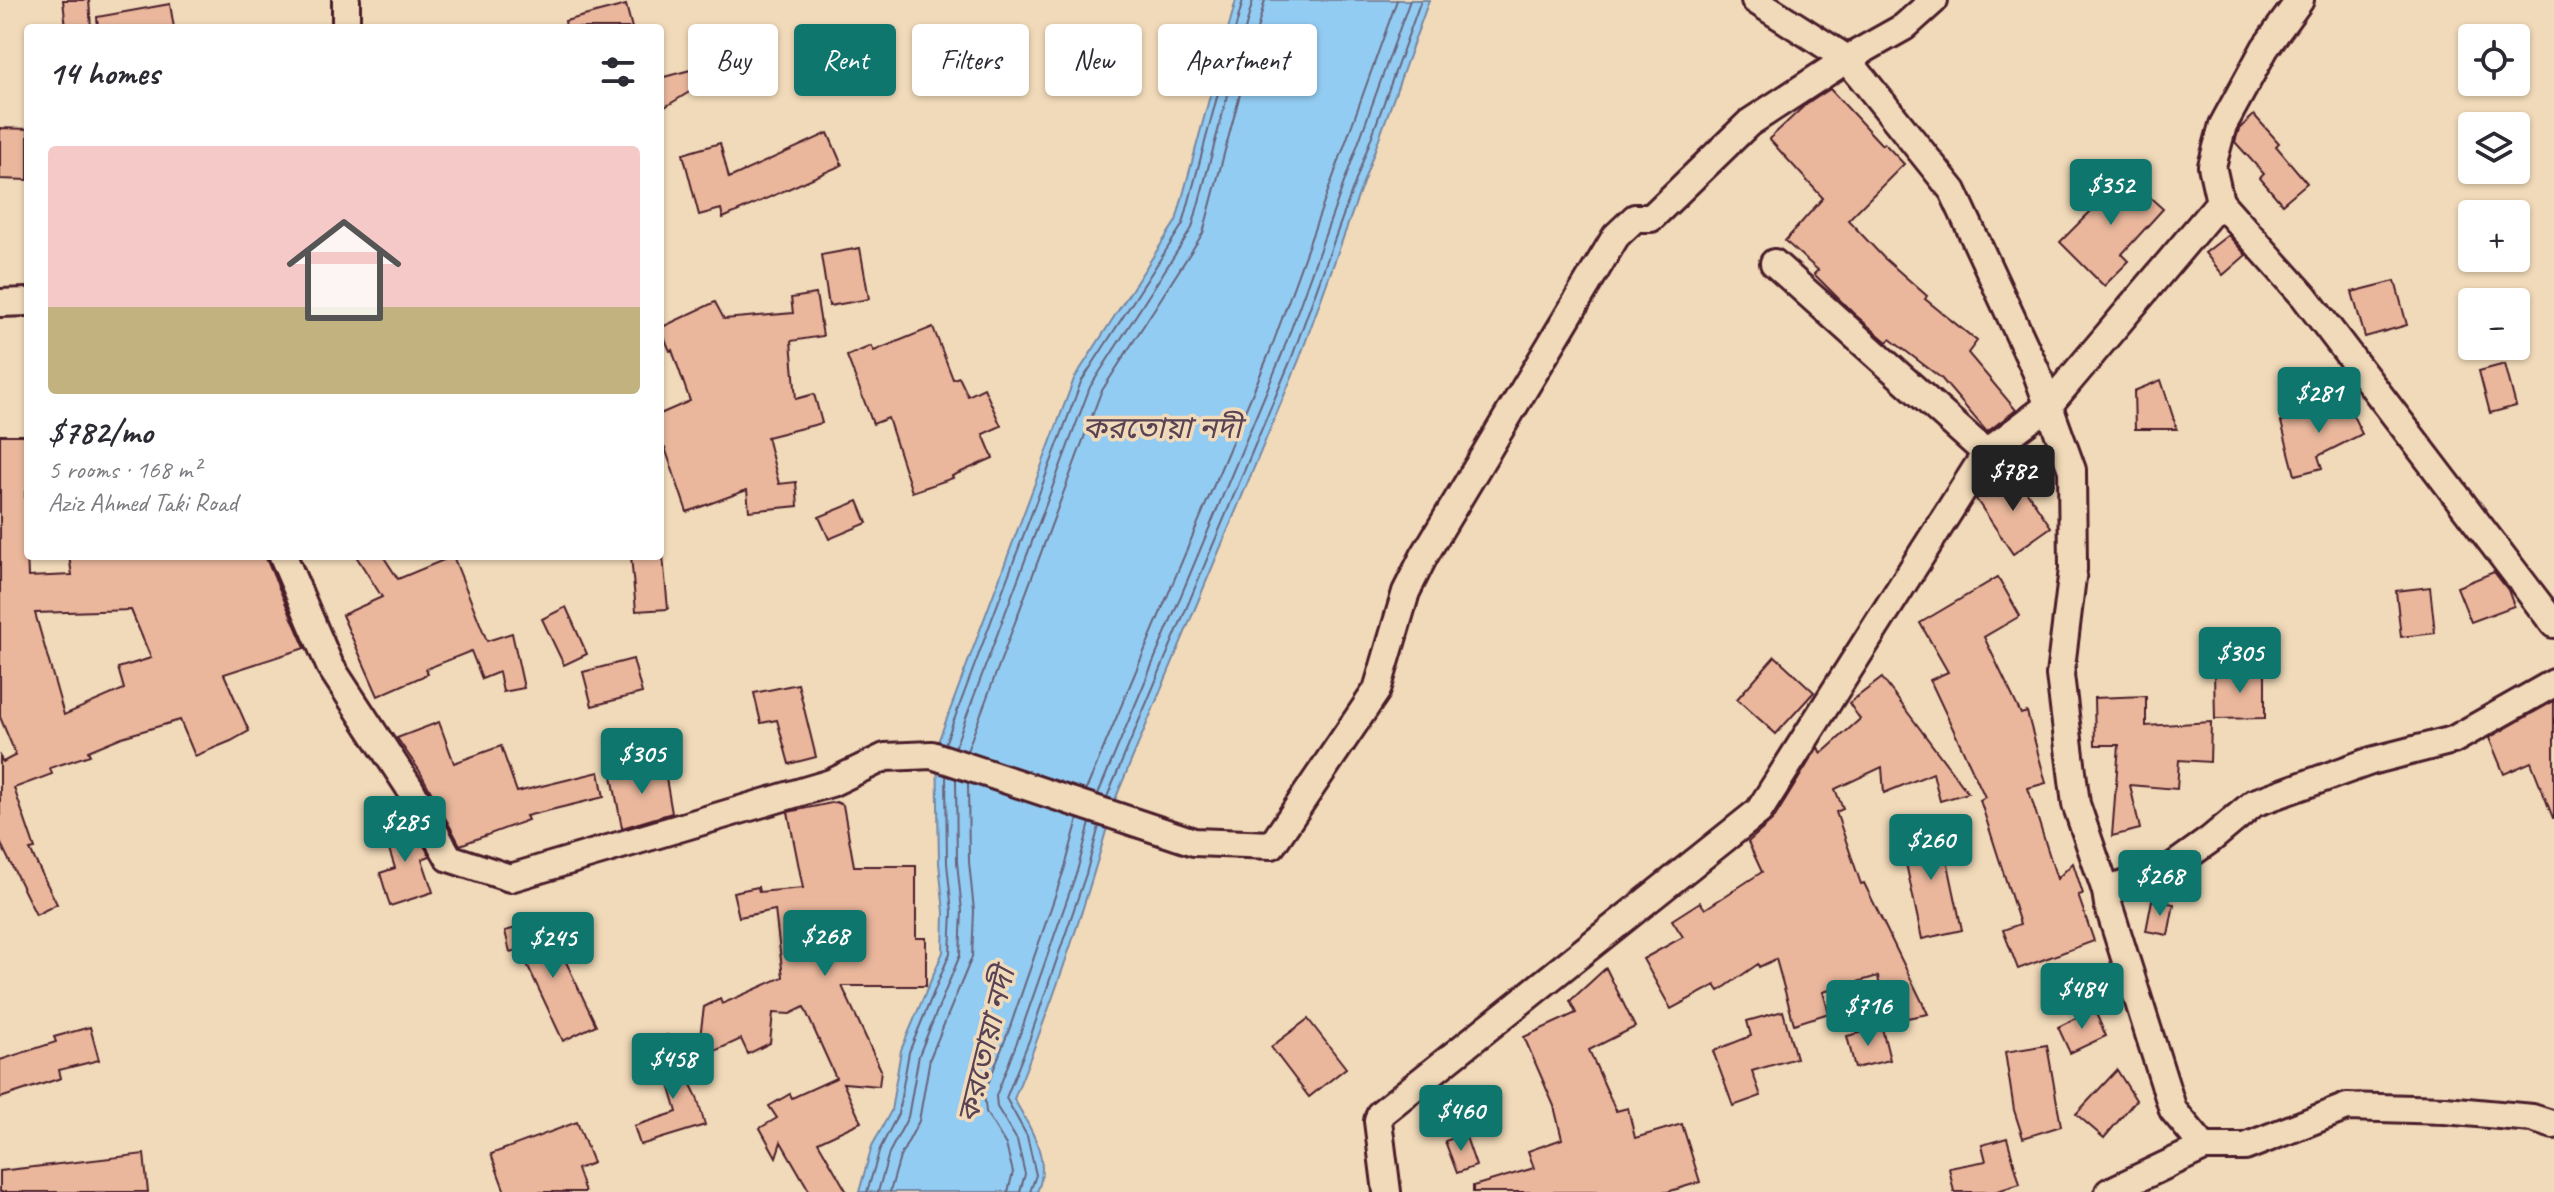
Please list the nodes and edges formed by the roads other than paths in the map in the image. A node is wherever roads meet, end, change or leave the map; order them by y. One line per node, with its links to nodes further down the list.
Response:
1 (346, 0): 5 (street)
2 (1755, 0): 6 (street)
3 (1934, 0): 6 (street)
4 (2300, 0): 7 (street)
5 (346, 24)
6 (1847, 59): 11 (street); 13 (street)
7 (2220, 202): 11 (street); 14 (street)
8 (1774, 263): 12 (street)
9 (24, 302): 10 (street)
10 (0, 303)
11 (2048, 406): 12 (street); 16 (street)
12 (1986, 453): 19 (street)
13 (285, 560)
14 (2554, 624)
15 (2554, 683): 16 (street)
16 (2106, 891): 18 (street)
17 (2554, 1125): 18 (street)
18 (2204, 1147): 20 (street)
19 (1387, 1192)
20 (2109, 1192)

